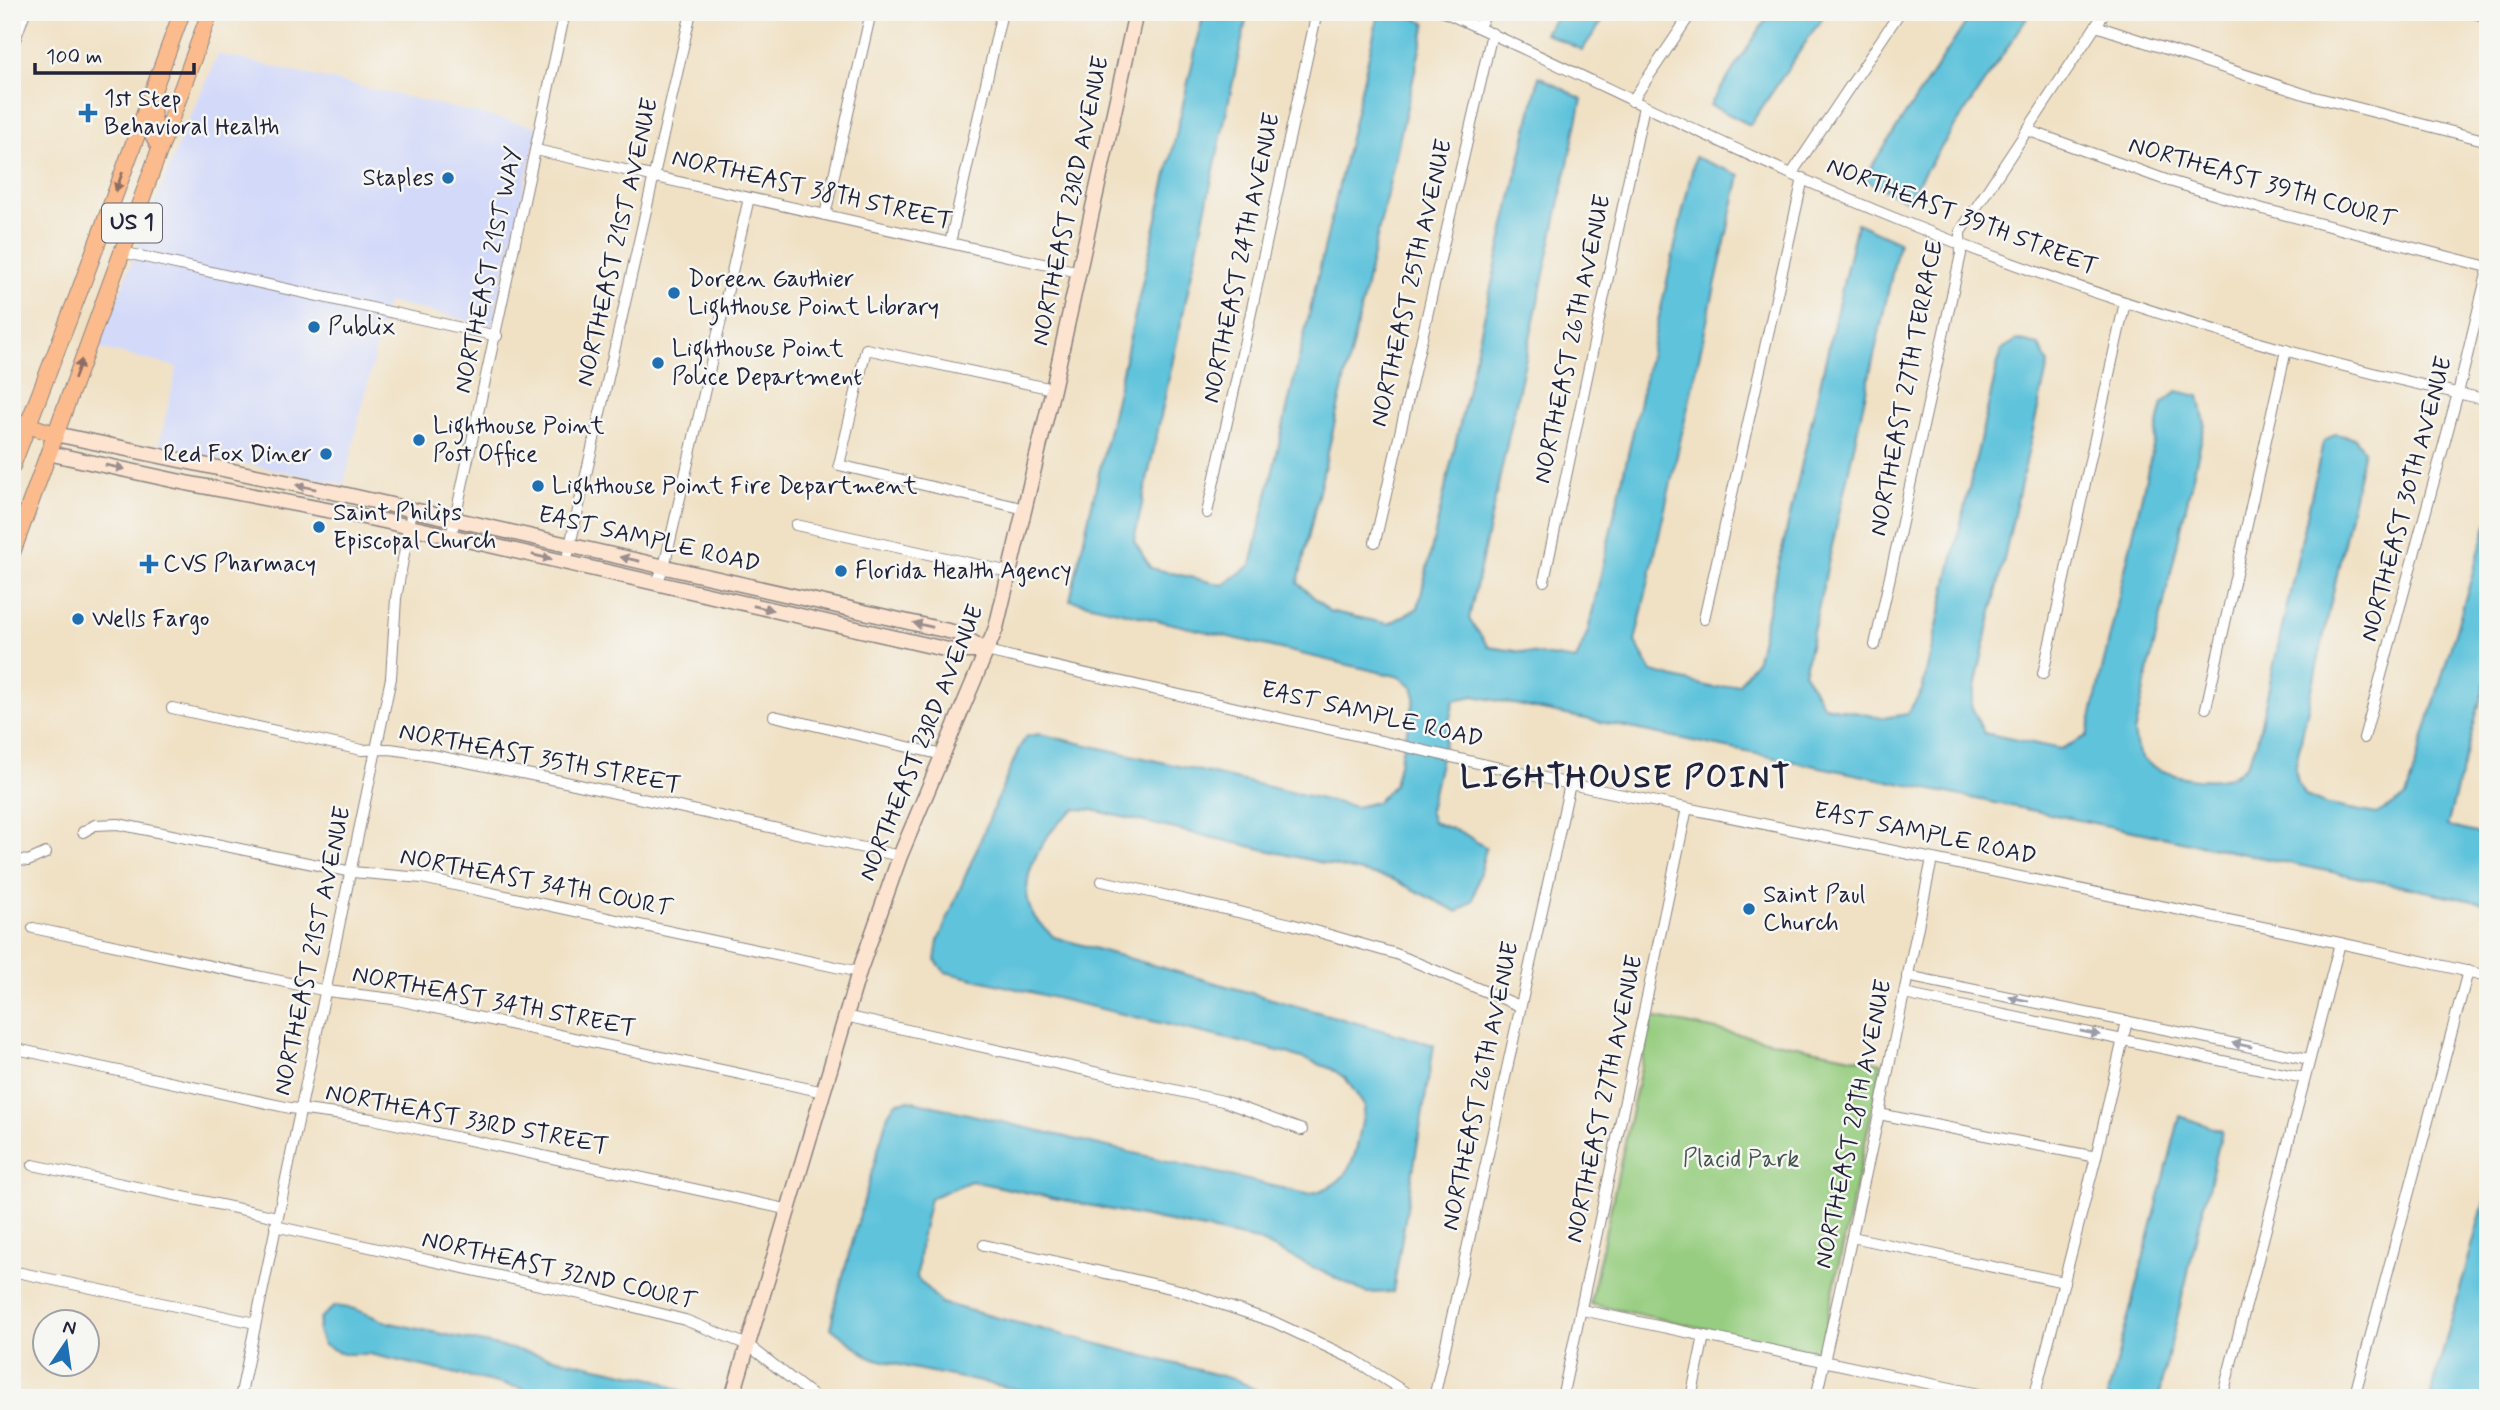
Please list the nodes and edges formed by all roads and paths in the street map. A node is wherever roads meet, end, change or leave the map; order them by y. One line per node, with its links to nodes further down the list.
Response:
1 (25, 12): 20 (street)
2 (182, 12): 21 (main road, US 1)
3 (210, 12): 26 (main road, US 1)
4 (565, 12): 28 (street, NORTHEAST 21ST WAY)
5 (691, 12): 30 (street, NORTHEAST 21ST AVENUE)
6 (871, 12): 34 (street)
7 (1002, 12): 35 (street)
8 (1136, 12): 39 (street, NORTHEAST 23RD AVENUE)
9 (1317, 12): 56 (street, NORTHEAST 24TH AVENUE)
10 (1444, 12): 18 (street, NORTHEAST 39TH STREET)
11 (1488, 12): 18 (street)
12 (1692, 12): 22 (street)
13 (1899, 12): 29 (street)
14 (2105, 12): 17 (street, NORTHEAST 27TH TERRACE)
15 (2469, 12): 16 (street)
16 (2488, 17)
17 (2096, 26): 24 (street, NORTHEAST 27TH TERRACE); 25 (street)
18 (1478, 27): 19 (street, NORTHEAST 39TH STREET)
19 (1492, 33): 22 (street, NORTHEAST 39TH STREET); 61 (street, NORTHEAST 25TH AVENUE)
20 (12, 48)
21 (152, 95): 26 (main road); 27 (main road, US 1)
22 (1632, 101): 23 (street, NORTHEAST 39TH STREET)
23 (1644, 106): 29 (street, NORTHEAST 39TH STREET); 67 (street, NORTHEAST 26TH AVENUE)
24 (2027, 130): 36 (street, NORTHEAST 27TH TERRACE); 38 (street, NORTHEAST 39TH COURT)
25 (2488, 141)
26 (160, 148): 32 (main road, US 1)
27 (131, 150): 32 (main road); 47 (main road, US 1, one-way to 47)
28 (537, 150): 30 (street, NORTHEAST 38TH STREET); 41 (street, NORTHEAST 21ST WAY)
29 (1792, 173): 31 (street, NORTHEAST 39TH STREET)
30 (655, 177): 33 (street, NORTHEAST 38TH STREET); 62 (street, NORTHEAST 21ST AVENUE)
31 (1803, 178): 36 (street, NORTHEAST 39TH STREET); 70 (street)
32 (144, 191): 37 (main road, US 1)
33 (749, 198): 34 (street, NORTHEAST 38TH STREET); 65 (street)
34 (825, 215): 35 (street, NORTHEAST 38TH STREET)
35 (950, 243): 39 (street, NORTHEAST 38TH STREET)
36 (1959, 243): 40 (street, NORTHEAST 39TH STREET); 72 (street, NORTHEAST 27TH TERRACE)
37 (121, 252): 41 (street); 48 (main road, US 1, one-way to 37)
38 (2488, 268): 44 (street, NORTHEAST 30TH AVENUE)
39 (1079, 272): 43 (street, NORTHEAST 23RD AVENUE)
40 (2125, 302): 42 (street, NORTHEAST 39TH STREET); 74 (street)
41 (496, 336): 57 (street, NORTHEAST 21ST WAY)
42 (2286, 350): 44 (street, NORTHEAST 39TH STREET); 76 (street)
43 (1053, 390): 54 (street, NORTHEAST 23RD AVENUE); 54 (street)
44 (2458, 393): 45 (street, NORTHEAST 39TH STREET); 78 (street, NORTHEAST 30TH AVENUE)
45 (2488, 400)
46 (12, 420): 47 (main road, EAST SAMPLE ROAD)
47 (29, 424): 48 (main road, EAST SAMPLE ROAD); 49 (main road, US 1)
48 (55, 434): 50 (main road, US 1); 52 (street, EAST SAMPLE ROAD, one-way to 48)
49 (16, 445): 50 (main road, EAST SAMPLE ROAD); 51 (main road, US 1)
50 (48, 453): 53 (street, EAST SAMPLE ROAD, one-way to 53); 63 (main road, US 1)
51 (12, 466)
52 (347, 495): 53 (street); 55 (street, EAST SAMPLE ROAD)
53 (330, 509): 59 (street, EAST SAMPLE ROAD)
54 (1025, 509): 66 (street, NORTHEAST 23RD AVENUE)
55 (412, 510): 57 (street, EAST SAMPLE ROAD); 59 (street, NORTHEAST 21ST AVENUE)
56 (1207, 513)
57 (455, 520): 60 (street, NORTHEAST 21ST WAY); 62 (street, EAST SAMPLE ROAD)
58 (796, 525): 66 (street)
59 (409, 527): 60 (street, EAST SAMPLE ROAD); 79 (street, NORTHEAST 21ST AVENUE)
60 (451, 537): 64 (street, EAST SAMPLE ROAD, one-way to 64)
61 (1376, 542)
62 (570, 545): 64 (street, NORTHEAST 21ST AVENUE); 65 (street, EAST SAMPLE ROAD, one-way to 62)
63 (12, 553)
64 (566, 563): 68 (street, EAST SAMPLE ROAD)
65 (664, 567): 68 (street); 69 (street, EAST SAMPLE ROAD)
66 (1010, 572): 73 (street, NORTHEAST 23RD AVENUE)
67 (1544, 582)
68 (656, 584): 71 (street, EAST SAMPLE ROAD, one-way to 71)
69 (880, 616): 71 (street); 73 (street, EAST SAMPLE ROAD, one-way to 69)
70 (1704, 619)
71 (876, 634): 73 (street, EAST SAMPLE ROAD)
72 (1875, 645)
73 (986, 651): 80 (street, NORTHEAST 23RD AVENUE); 81 (street, EAST SAMPLE ROAD)
74 (2043, 674)
75 (172, 708): 79 (street, NORTHEAST 35TH STREET)
76 (2206, 708)
77 (774, 716): 80 (street)
78 (2364, 738)
79 (376, 751): 85 (street, NORTHEAST 35TH STREET); 88 (street, NORTHEAST 21ST AVENUE)
80 (943, 755): 85 (street, NORTHEAST 23RD AVENUE)
81 (1570, 784): 82 (street, EAST SAMPLE ROAD); 98 (street, NORTHEAST 26TH AVENUE)
82 (1687, 808): 87 (street, EAST SAMPLE ROAD); 117 (street, NORTHEAST 27TH AVENUE)
83 (83, 832): 88 (street, NORTHEAST 34TH COURT)
84 (46, 853): 86 (street)
85 (900, 856): 93 (street, NORTHEAST 23RD AVENUE)
86 (12, 859)
87 (1932, 859): 91 (street, EAST SAMPLE ROAD); 94 (street, NORTHEAST 28TH AVENUE)
88 (352, 872): 93 (street, NORTHEAST 34TH COURT); 96 (street, NORTHEAST 21ST AVENUE)
89 (1102, 881): 98 (street)
90 (33, 928): 96 (street, NORTHEAST 34TH STREET)
91 (2340, 943): 92 (street, EAST SAMPLE ROAD); 103 (street)
92 (2468, 971): 95 (street, EAST SAMPLE ROAD); 134 (street)
93 (859, 972): 99 (street, NORTHEAST 23RD AVENUE)
94 (1907, 976): 97 (street, NORTHEAST 28TH AVENUE); 100 (street, one-way to 94)
95 (2488, 976)
96 (327, 991): 105 (street, NORTHEAST 34TH STREET); 106 (street, NORTHEAST 21ST AVENUE)
97 (1904, 994): 101 (street, one-way to 101); 107 (street, NORTHEAST 28TH AVENUE)
98 (1520, 1006): 127 (street, NORTHEAST 26TH AVENUE)
99 (845, 1016): 105 (street, NORTHEAST 23RD AVENUE); 108 (street)
100 (2127, 1021): 101 (street); 103 (street, one-way to 100)
101 (2122, 1040): 104 (street); 109 (street)
102 (12, 1048): 106 (street, NORTHEAST 33RD STREET)
103 (2309, 1059): 104 (street)
104 (2304, 1078): 133 (street)
105 (824, 1092): 111 (street, NORTHEAST 23RD AVENUE)
106 (302, 1109): 111 (street, NORTHEAST 33RD STREET); 112 (street, NORTHEAST 21ST AVENUE)
107 (1879, 1114): 109 (street); 113 (street, NORTHEAST 28TH AVENUE)
108 (1302, 1130)
109 (2096, 1157): 116 (street)
110 (33, 1165): 112 (street, NORTHEAST 32ND COURT)
111 (790, 1210): 120 (street, NORTHEAST 23RD AVENUE)
112 (276, 1221): 118 (street, NORTHEAST 21ST AVENUE); 120 (street, NORTHEAST 32ND COURT)
113 (1852, 1237): 116 (street); 121 (street, NORTHEAST 28TH AVENUE)
114 (984, 1245): 126 (street)
115 (12, 1271): 118 (street)
116 (2064, 1282): 132 (street)
117 (1582, 1310): 119 (street); 128 (street, NORTHEAST 27TH AVENUE)
118 (255, 1323): 122 (street, NORTHEAST 21ST AVENUE)
119 (1704, 1336): 121 (street); 129 (street)
120 (748, 1345): 124 (street, NORTHEAST 23RD AVENUE); 125 (street, NORTHEAST 32ND COURT)
121 (1824, 1361): 130 (street, NORTHEAST 28TH AVENUE); 131 (street)
122 (240, 1396): 123 (street)
123 (252, 1398)
124 (732, 1398)
125 (816, 1398)
126 (1414, 1398)
127 (1434, 1398)
128 (1563, 1398)
129 (1691, 1398)
130 (1816, 1398)
131 (1998, 1398)
132 (2034, 1398)
133 (2222, 1398)
134 (2354, 1398)

